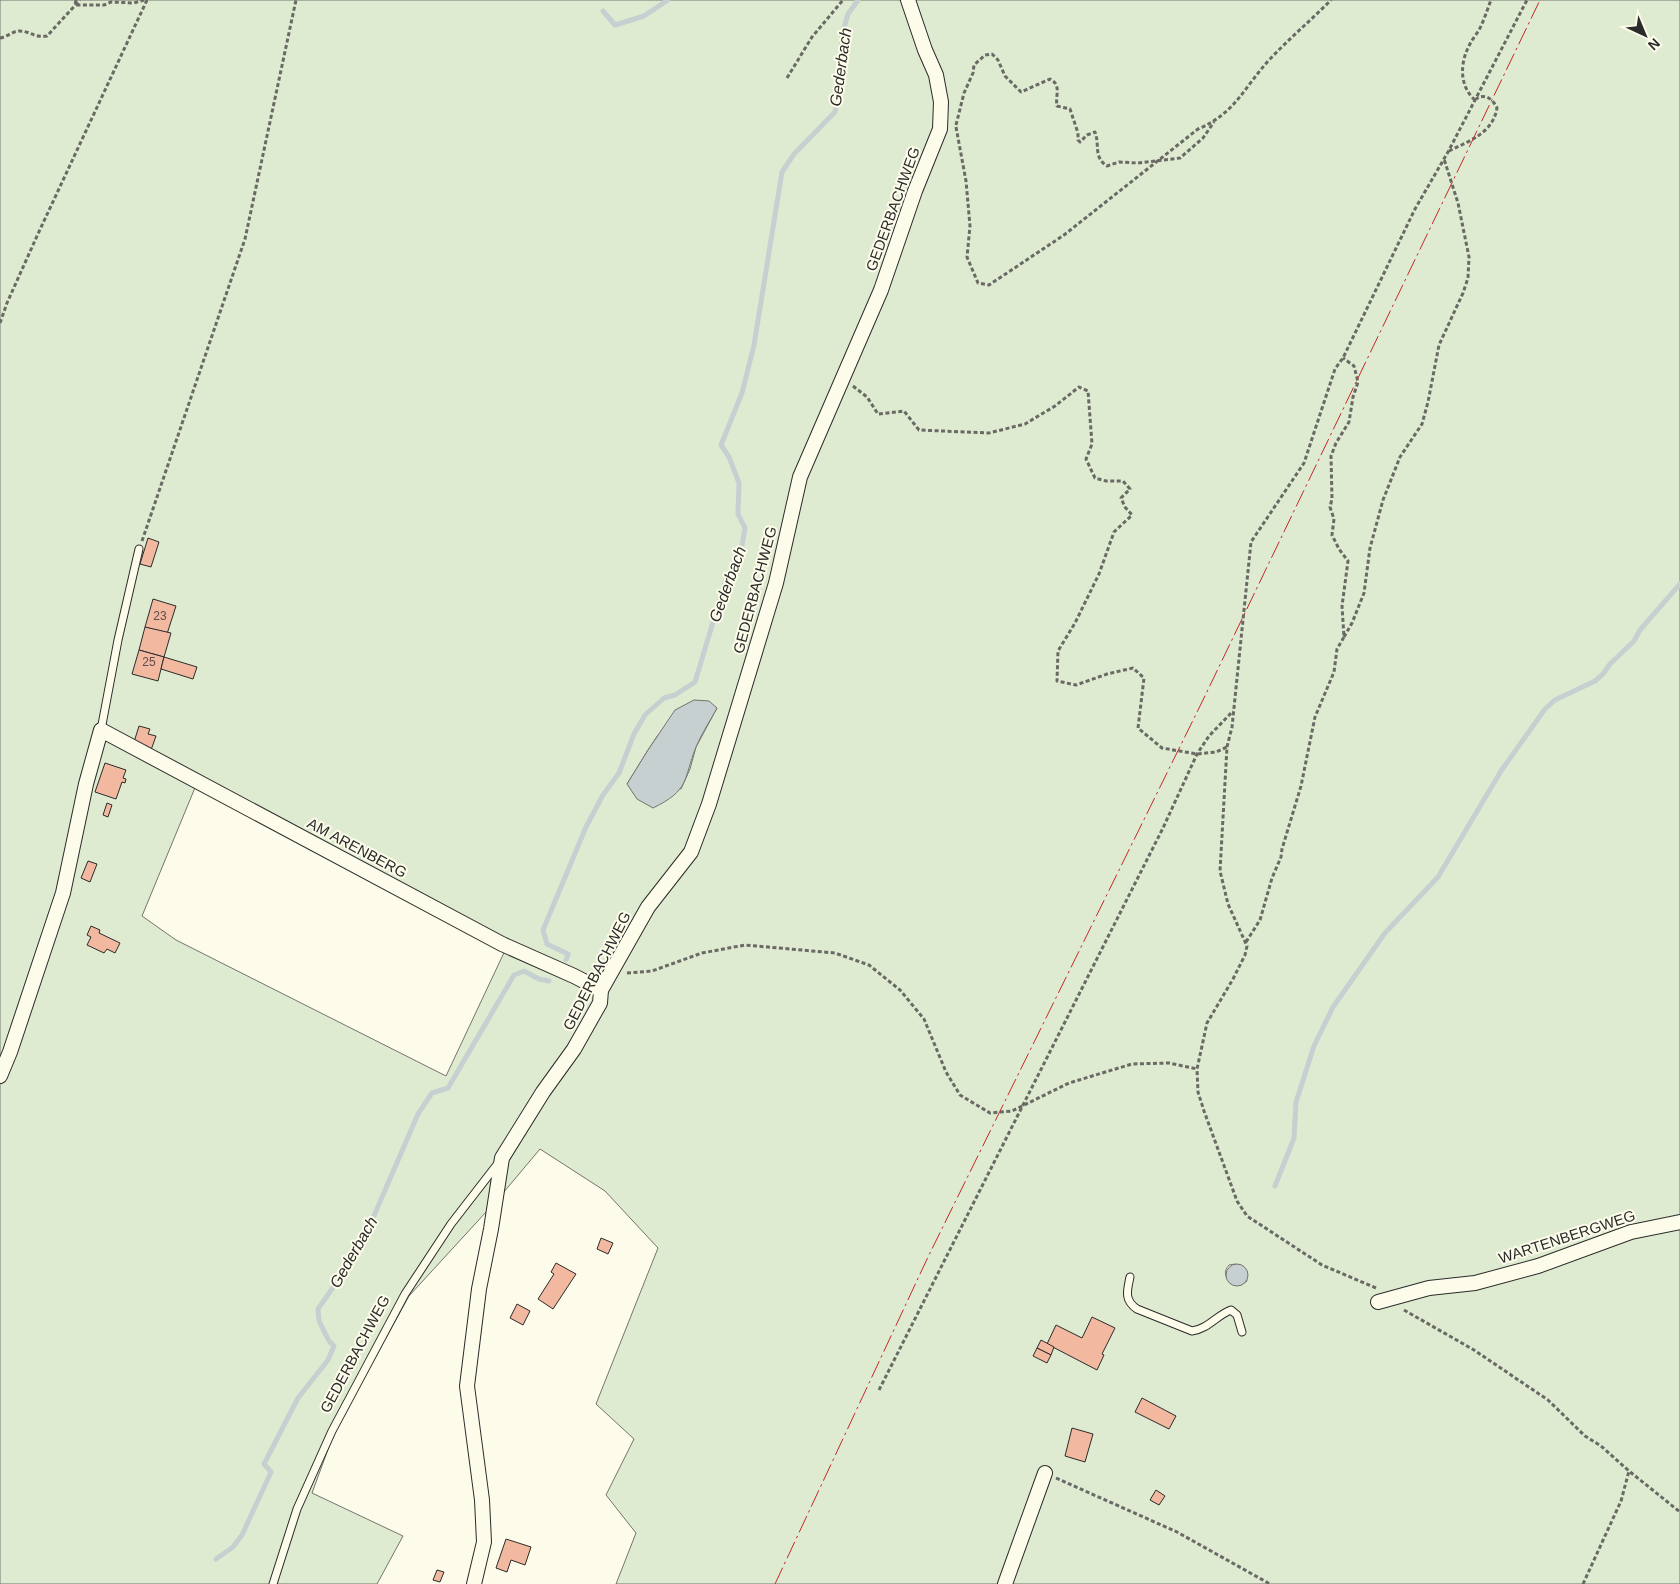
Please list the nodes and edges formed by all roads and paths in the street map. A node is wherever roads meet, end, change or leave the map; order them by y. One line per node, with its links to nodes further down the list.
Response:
1 (80, 0): 9 (path)
2 (145, 0): 9 (path); 17 (path)
3 (296, 0): 20 (path)
4 (843, 0): 11 (path)
5 (908, 0): 19 (street, GEDERBACHWEG)
6 (1331, 0): 13 (path)
7 (1491, 0): 12 (path)
8 (1528, 0): 12 (path)
9 (76, 2): 10 (path)
10 (0, 38)
11 (787, 78)
12 (1475, 100): 14 (path); 14 (path)
13 (1214, 122): 16 (path); 16 (path)
14 (1448, 152): 15 (path)
15 (1444, 158): 18 (path); 21 (path)
16 (1160, 160): 16 (path)
17 (0, 323)
18 (1344, 358): 21 (path); 22 (path)
19 (843, 377): 25 (path); 27 (street, GEDERBACHWEG)
20 (139, 549): 23 (lane)
21 (1344, 636): 26 (path)
22 (1233, 711): 24 (path); 25 (path)
23 (101, 730): 28 (street, AM ARENBERG); 30 (street)
24 (1227, 746): 25 (path); 26 (path)
25 (1197, 754): 31 (path)
26 (1246, 943): 29 (path)
27 (611, 974): 28 (street, GEDERBACHWEG); 31 (path)
28 (601, 990): 32 (street, GEDERBACHWEG)
29 (1196, 1069): 31 (path); 35 (path)
30 (0, 1076)
31 (1022, 1107): 37 (path)
32 (502, 1158): 41 (lane, GEDERBACHWEG); 42 (street, GEDERBACHWEG)
33 (1680, 1222): 35 (street, WARTENBERGWEG)
34 (1130, 1277): 36 (lane)
35 (1384, 1300): 38 (path)
36 (1242, 1332)
37 (879, 1390)
38 (1629, 1471): 40 (path); 45 (path)
39 (1045, 1473): 43 (street); 44 (path)
40 (1680, 1512)
41 (273, 1584)
42 (474, 1584)
43 (1005, 1584)
44 (1270, 1584)
45 (1583, 1584)

